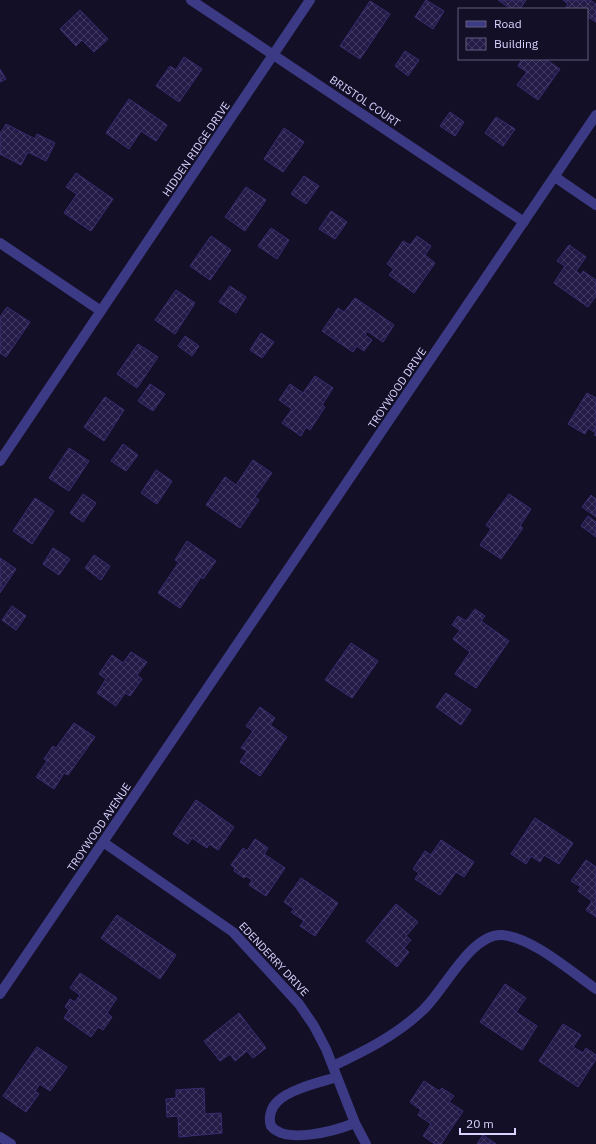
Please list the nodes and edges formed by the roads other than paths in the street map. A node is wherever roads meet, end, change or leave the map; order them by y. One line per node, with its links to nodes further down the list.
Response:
1 (192, 0): 3 (street, BRISTOL COURT)
2 (310, 0): 3 (street, HIDDEN RIDGE DRIVE)
3 (274, 55): 7 (street, BRISTOL COURT); 9 (street, HIDDEN RIDGE DRIVE)
4 (596, 115): 5 (street, TROYWOOD DRIVE)
5 (555, 177): 6 (street); 7 (street, TROYWOOD DRIVE)
6 (596, 205)
7 (524, 222): 11 (street, TROYWOOD DRIVE)
8 (0, 243): 9 (street)
9 (101, 311): 10 (street, HIDDEN RIDGE DRIVE)
10 (0, 461)
11 (218, 674): 12 (street, TROYWOOD AVENUE)
12 (103, 842): 14 (street, TROYWOOD AVENUE); 15 (street, EDENDERRY DRIVE)
13 (596, 989): 15 (street)
14 (0, 994)
15 (333, 1066): 16 (street, EDENDERRY DRIVE)
16 (337, 1077): 17 (street, EDENDERRY DRIVE); 17 (street)
17 (355, 1122): 20 (street, EDENDERRY DRIVE)
18 (0, 1137): 19 (street)
19 (11, 1144)
20 (366, 1144)

